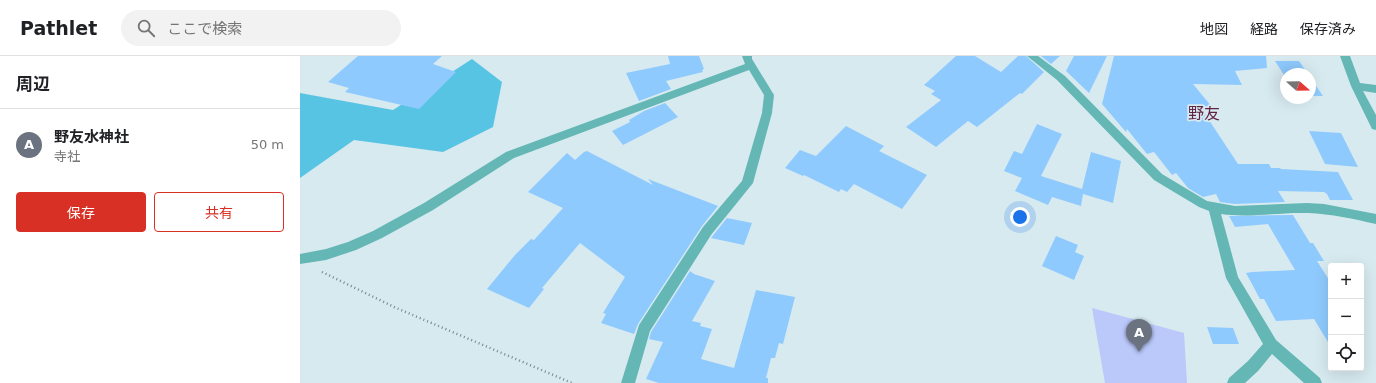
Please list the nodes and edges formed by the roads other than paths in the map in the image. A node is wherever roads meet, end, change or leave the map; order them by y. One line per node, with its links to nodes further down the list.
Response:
1 (1032, 56): 7 (street)
2 (1345, 56): 4 (street)
3 (749, 61): 9 (street); 11 (street)
4 (1356, 86): 5 (street); 6 (street)
5 (1376, 89)
6 (1376, 126)
7 (1214, 208): 8 (street); 10 (street)
8 (1376, 220)
9 (300, 259)
10 (1270, 345): 12 (street); 13 (street)
11 (628, 383)
12 (1234, 383)
13 (1315, 383)

